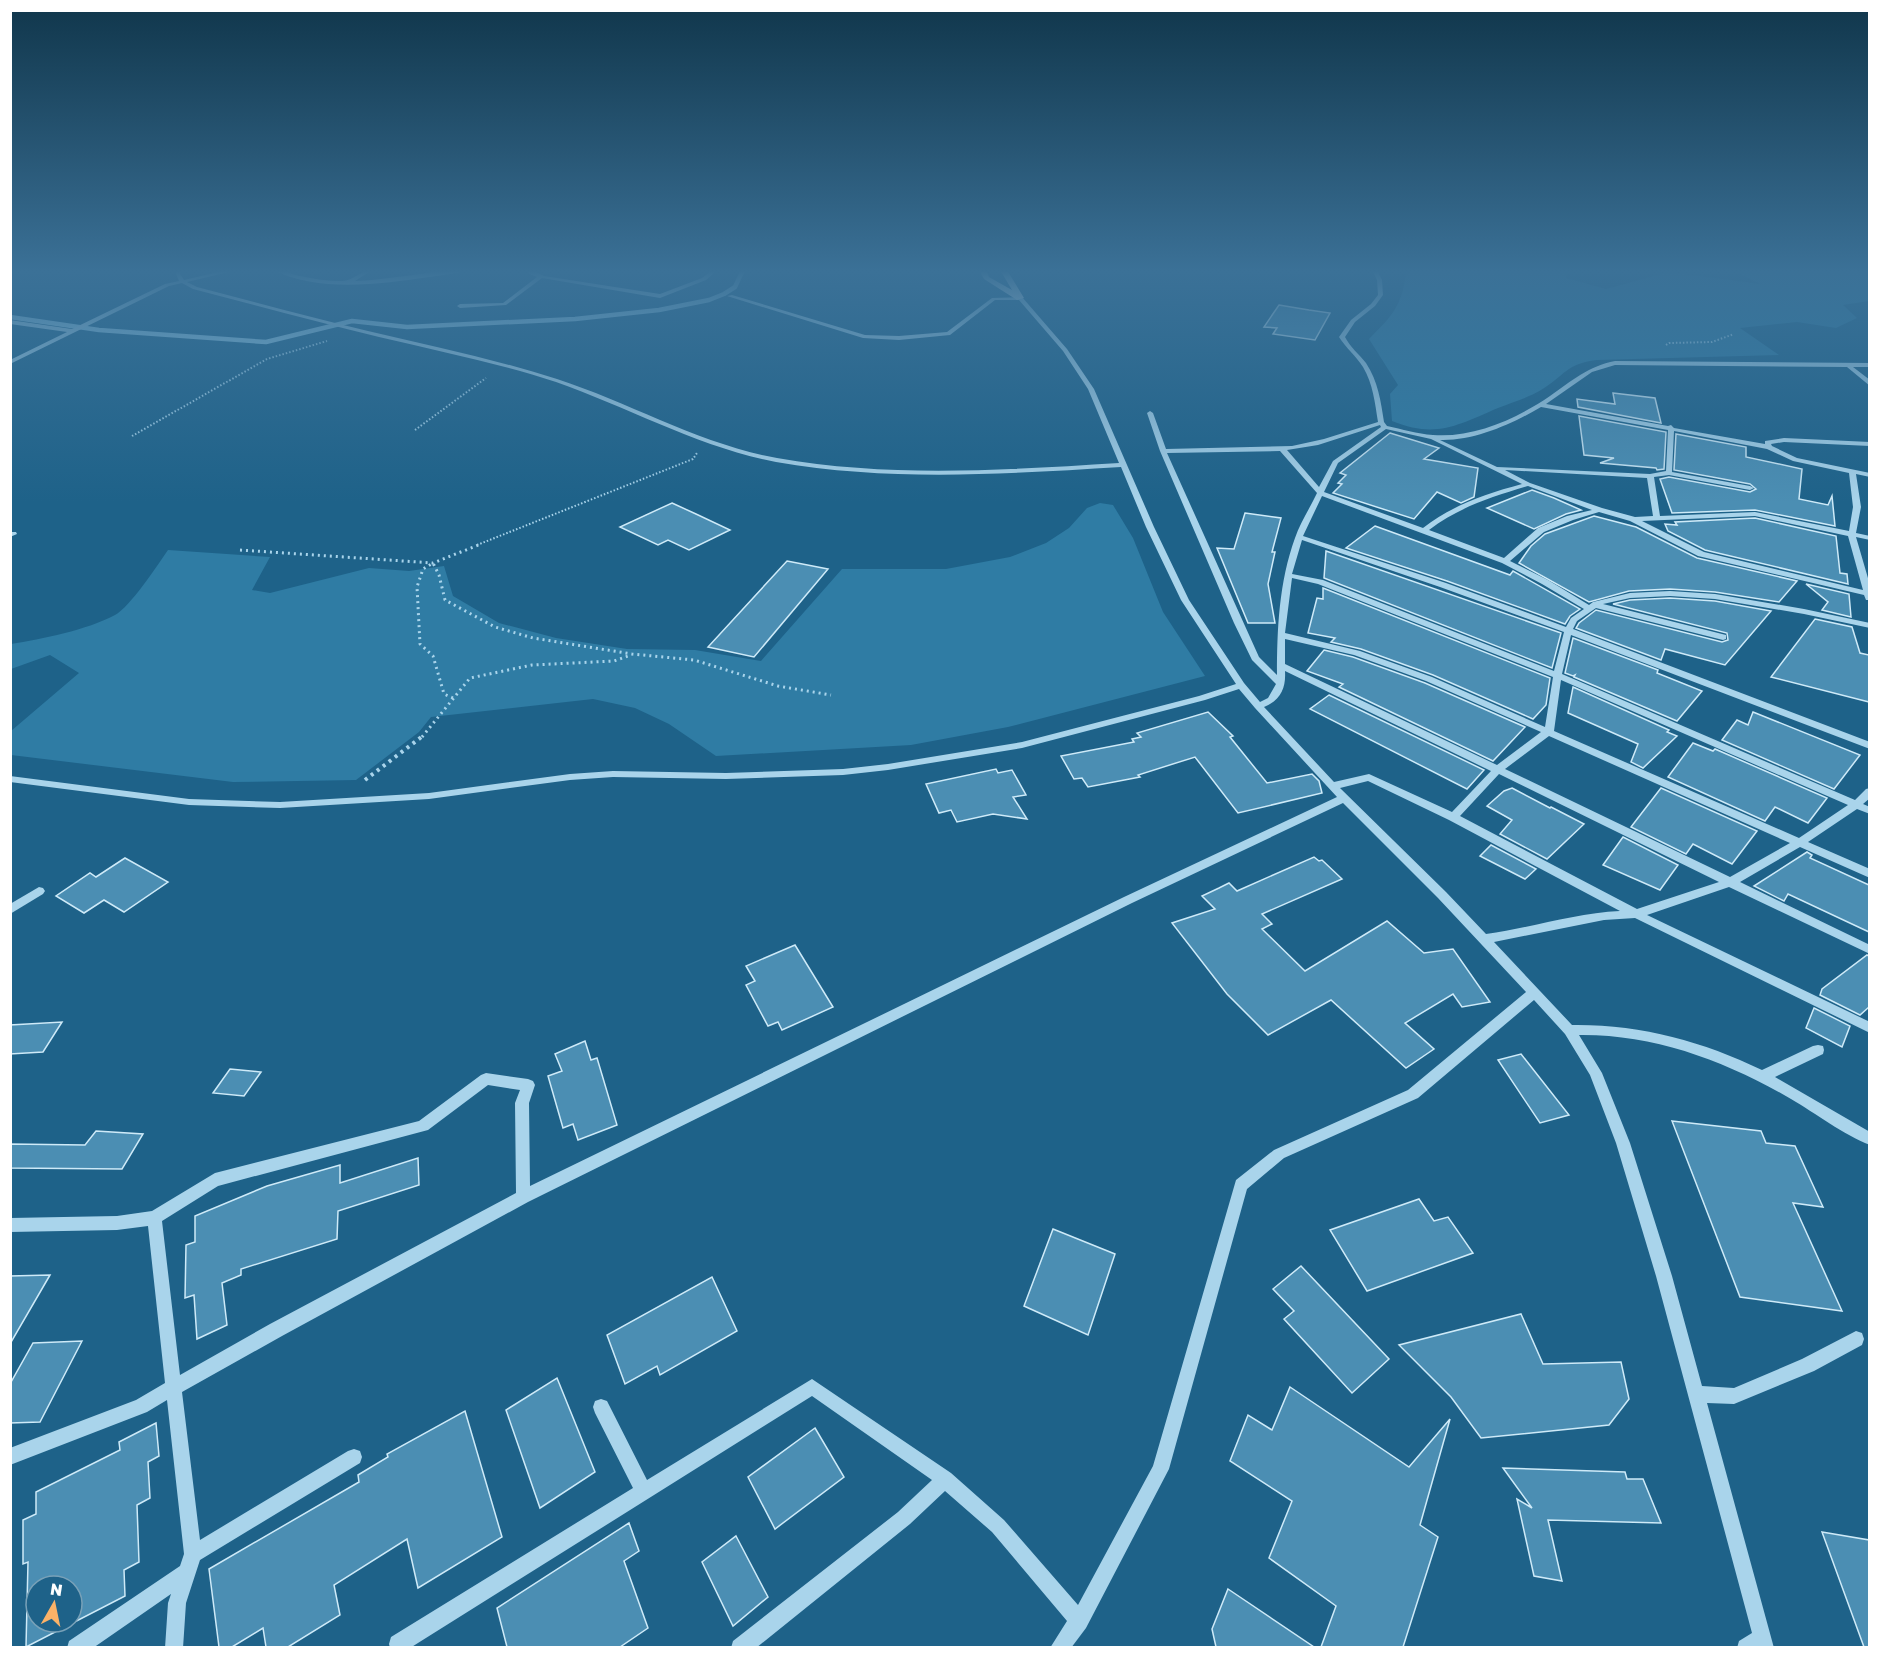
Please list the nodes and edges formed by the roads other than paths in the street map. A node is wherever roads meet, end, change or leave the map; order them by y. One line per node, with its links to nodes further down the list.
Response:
1 (40, 347): 5 (street)
2 (430, 347): 18 (street)
3 (1061, 347): 18 (street)
4 (1348, 347): 11 (street)
5 (10, 362)
6 (1848, 365): 7 (street); 8 (street); 9 (street)
7 (1869, 365)
8 (1869, 384)
9 (1542, 405): 12 (street); 13 (street)
10 (1150, 413): 17 (street)
11 (1383, 425): 13 (street); 16 (street); 26 (street)
12 (1671, 427): 15 (street); 20 (street)
13 (1433, 438): 19 (street)
14 (1869, 444): 15 (street)
15 (1769, 447): 21 (street)
16 (1281, 448): 17 (street); 26 (street)
17 (1162, 451): 44 (street)
18 (1122, 465): 45 (street)
19 (1494, 468): 23 (street); 24 (street)
20 (1669, 473): 23 (street); 25 (street)
21 (1852, 473): 22 (street); 31 (street)
22 (1869, 475)
23 (1650, 476): 28 (street)
24 (1528, 484): 27 (street); 30 (street)
25 (1750, 488)
26 (1321, 493): 30 (street); 32 (street)
27 (1599, 510): 29 (street); 34 (street)
28 (1657, 518): 29 (street); 31 (street)
29 (1633, 519): 36 (street)
30 (1425, 531): 34 (street)
31 (1852, 536): 33 (street); 36 (street)
32 (1299, 537): 35 (street); 39 (street)
33 (1869, 538)
34 (1505, 561): 37 (street)
35 (1288, 575): 40 (street); 43 (street)
36 (1869, 595)
37 (1590, 606): 38 (street); 39 (street); 41 (street)
38 (1869, 626)
39 (1570, 630): 43 (street); 48 (street)
40 (1281, 635): 42 (street); 47 (street)
41 (1723, 637)
42 (1281, 665): 44 (street); 49 (street)
43 (1559, 676): 47 (street); 54 (street)
44 (1281, 683): 46 (street)
45 (1241, 685): 46 (street); 50 (street)
46 (1258, 706): 51 (street)
47 (1549, 730): 49 (street); 57 (street)
48 (1869, 746)
49 (1497, 770): 56 (street); 59 (street)
50 (10, 779)
51 (1332, 786): 53 (street); 56 (street)
52 (1869, 790): 54 (street)
53 (1345, 798): 63 (street); 71 (street)
54 (1856, 805): 55 (street); 57 (street)
55 (1869, 811)
56 (1453, 817): 62 (street)
57 (1800, 843): 58 (street); 59 (street)
58 (1869, 874)
59 (1731, 882): 62 (street); 64 (street)
60 (39, 891): 61 (street)
61 (10, 910)
62 (1636, 914): 63 (street); 66 (street)
63 (1485, 939): 65 (street)
64 (1869, 951)
65 (1534, 993): 67 (street); 84 (street)
66 (1869, 1028)
67 (1569, 1030): 69 (street); 76 (street)
68 (1818, 1050): 69 (street)
69 (1763, 1076): 70 (street)
70 (1869, 1139)
71 (524, 1197): 72 (street); 75 (street)
72 (154, 1218): 73 (street); 75 (street)
73 (10, 1225)
74 (1856, 1339): 76 (street)
75 (175, 1386): 78 (street); 82 (street)
76 (1695, 1394): 86 (street)
77 (601, 1407): 81 (street)
78 (10, 1457)
79 (354, 1457): 82 (street)
80 (945, 1479): 81 (street); 84 (street); 89 (street)
81 (643, 1491): 85 (street)
82 (194, 1554): 83 (street)
83 (187, 1572): 87 (street); 88 (street)
84 (1079, 1621): 90 (street)
85 (398, 1644)
86 (1758, 1644)
87 (76, 1647)
88 (174, 1647)
89 (740, 1647)
90 (1059, 1647)

